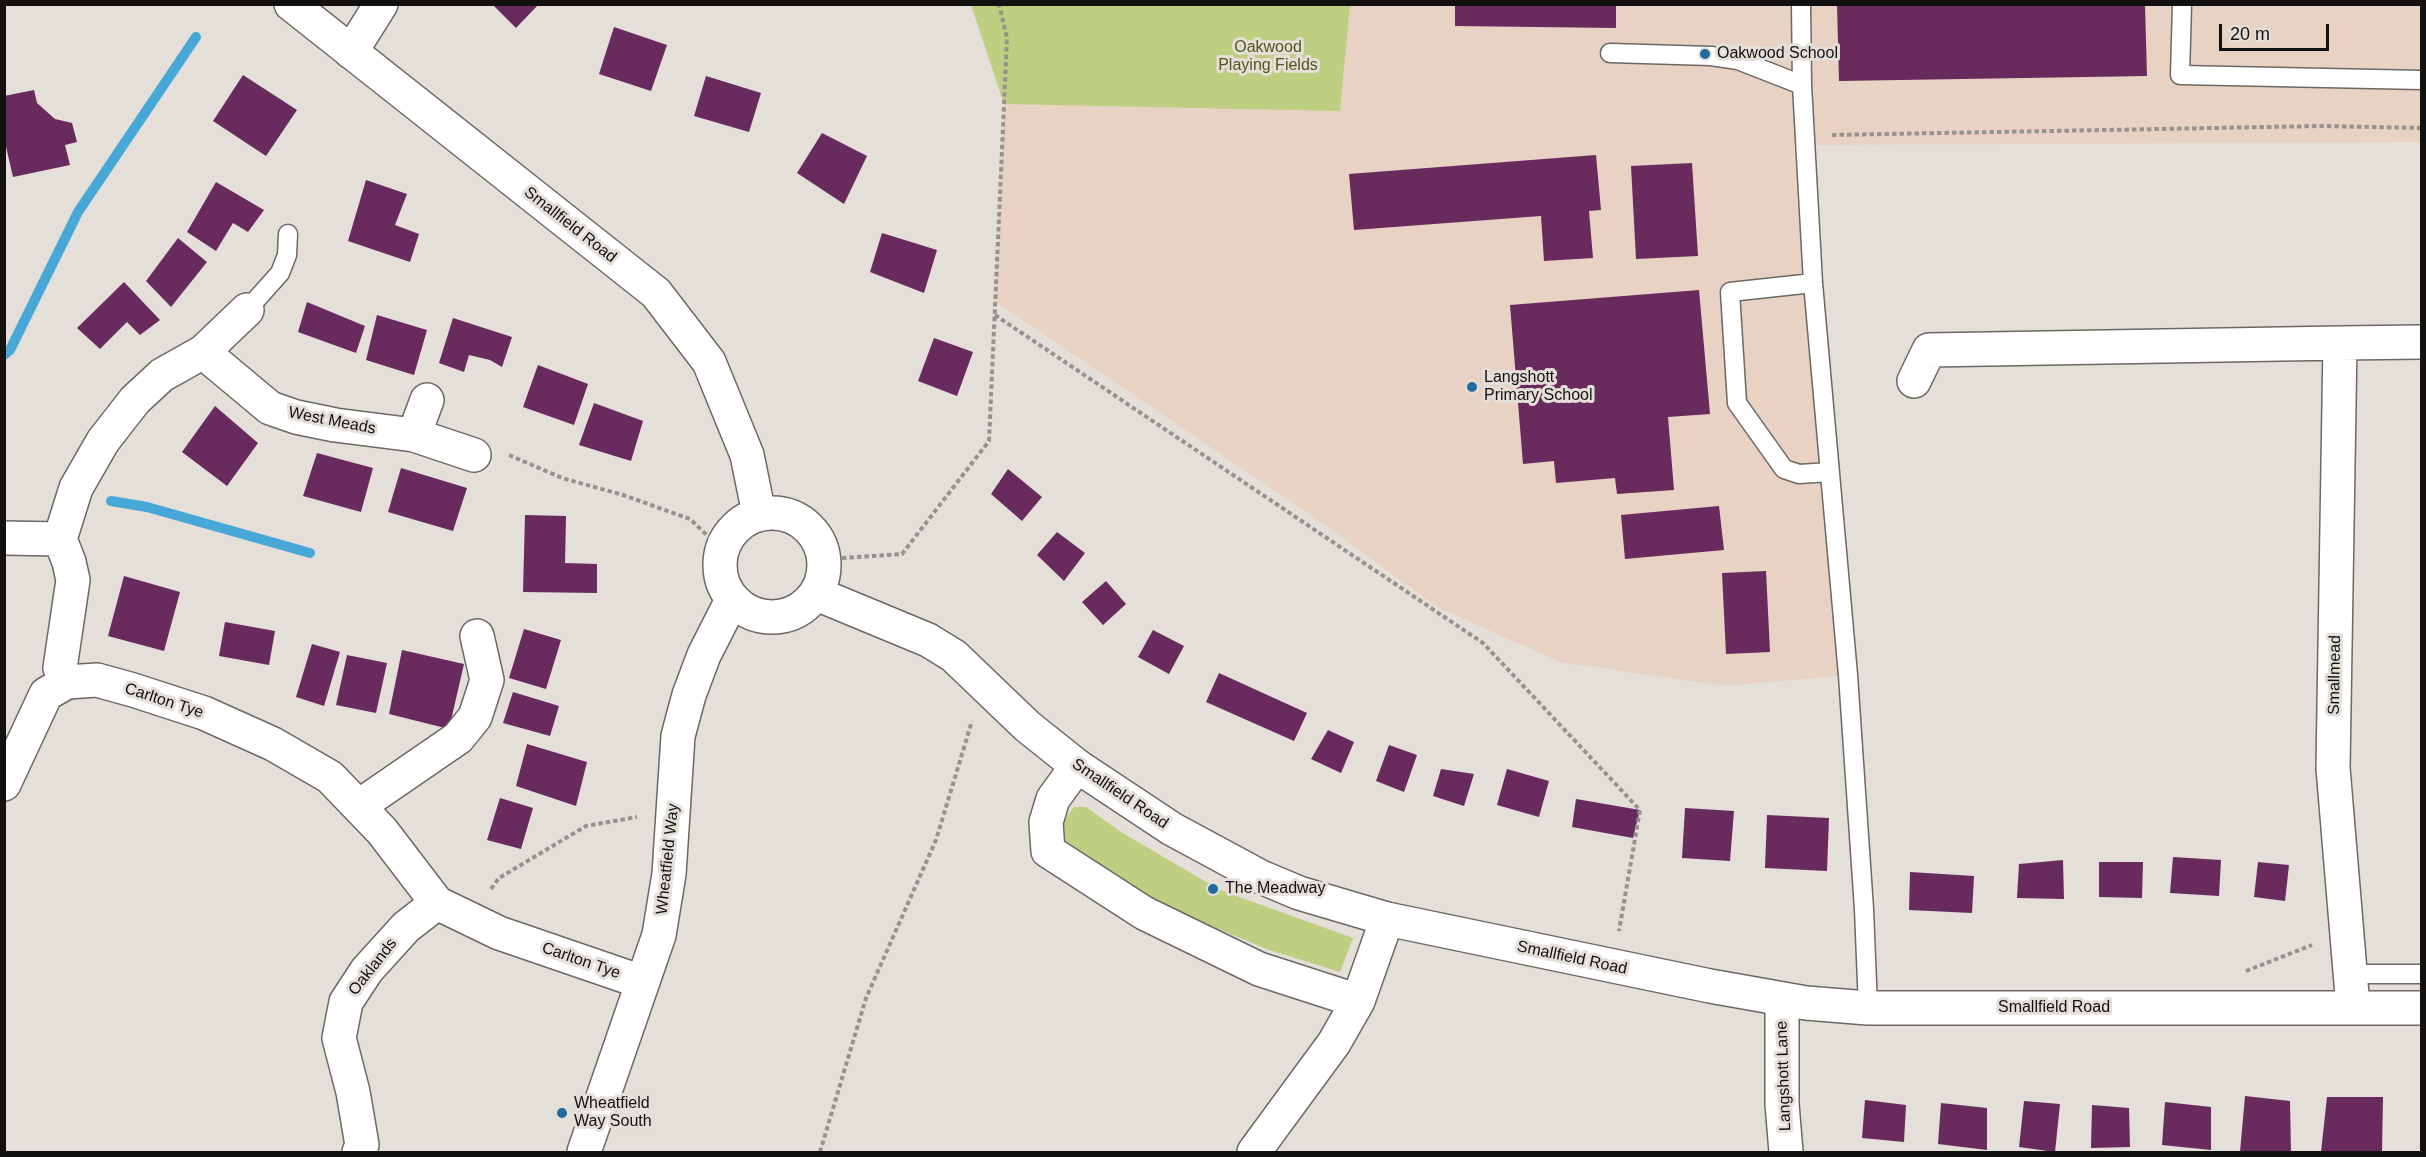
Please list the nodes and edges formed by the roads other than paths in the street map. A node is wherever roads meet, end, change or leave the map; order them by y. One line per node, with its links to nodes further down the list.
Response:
1 (291, 4): 5 (street, Smallfield Road)
2 (381, 4): 5 (street)
3 (1801, 4): 8 (lane)
4 (2182, 4): 7 (lane)
5 (351, 52): 20 (street, Smallfield Road)
6 (1610, 53): 8 (lane)
7 (2421, 80)
8 (1802, 85): 10 (lane)
9 (288, 234): 11 (lane)
10 (1813, 283): 19 (lane); 19 (lane)
11 (247, 310): 14 (street)
12 (2421, 342): 13 (street)
13 (2340, 343): 15 (street); 32 (street, Smallmead)
14 (203, 351): 17 (street, West Meads); 22 (street)
15 (1914, 381)
16 (427, 400): 17 (street)
17 (414, 435): 18 (street, West Meads)
18 (474, 455)
19 (1830, 472): 38 (lane)
20 (759, 514): 23 (street); 24 (street)
21 (4, 538): 22 (street)
22 (60, 539): 26 (street)
23 (817, 594): 24 (street); 27 (street, Smallfield Road)
24 (732, 600): 34 (street, Wheatfield Way)
25 (477, 636): 29 (street)
26 (67, 682): 28 (street); 29 (street, Carlton Tye)
27 (1077, 766): 31 (street, Smallfield Road); 36 (street)
28 (4, 784)
29 (358, 806): 30 (street, Carlton Tye)
30 (437, 903): 34 (street, Carlton Tye); 40 (street, Oaklands)
31 (1387, 919): 35 (street, Smallfield Road); 36 (street)
32 (2350, 974): 33 (lane); 37 (street, Smallmead)
33 (2421, 974)
34 (642, 982): 41 (street, Wheatfield Way)
35 (1782, 1000): 38 (street, Smallfield Road); 43 (street, Langshott Lane)
36 (1358, 1001): 42 (street)
37 (2353, 1007): 38 (street, Smallfield Road); 39 (street, Smallfield Road)
38 (1868, 1008)
39 (2421, 1008)
40 (359, 1152)
41 (584, 1152)
42 (1254, 1152)
43 (1786, 1152)

